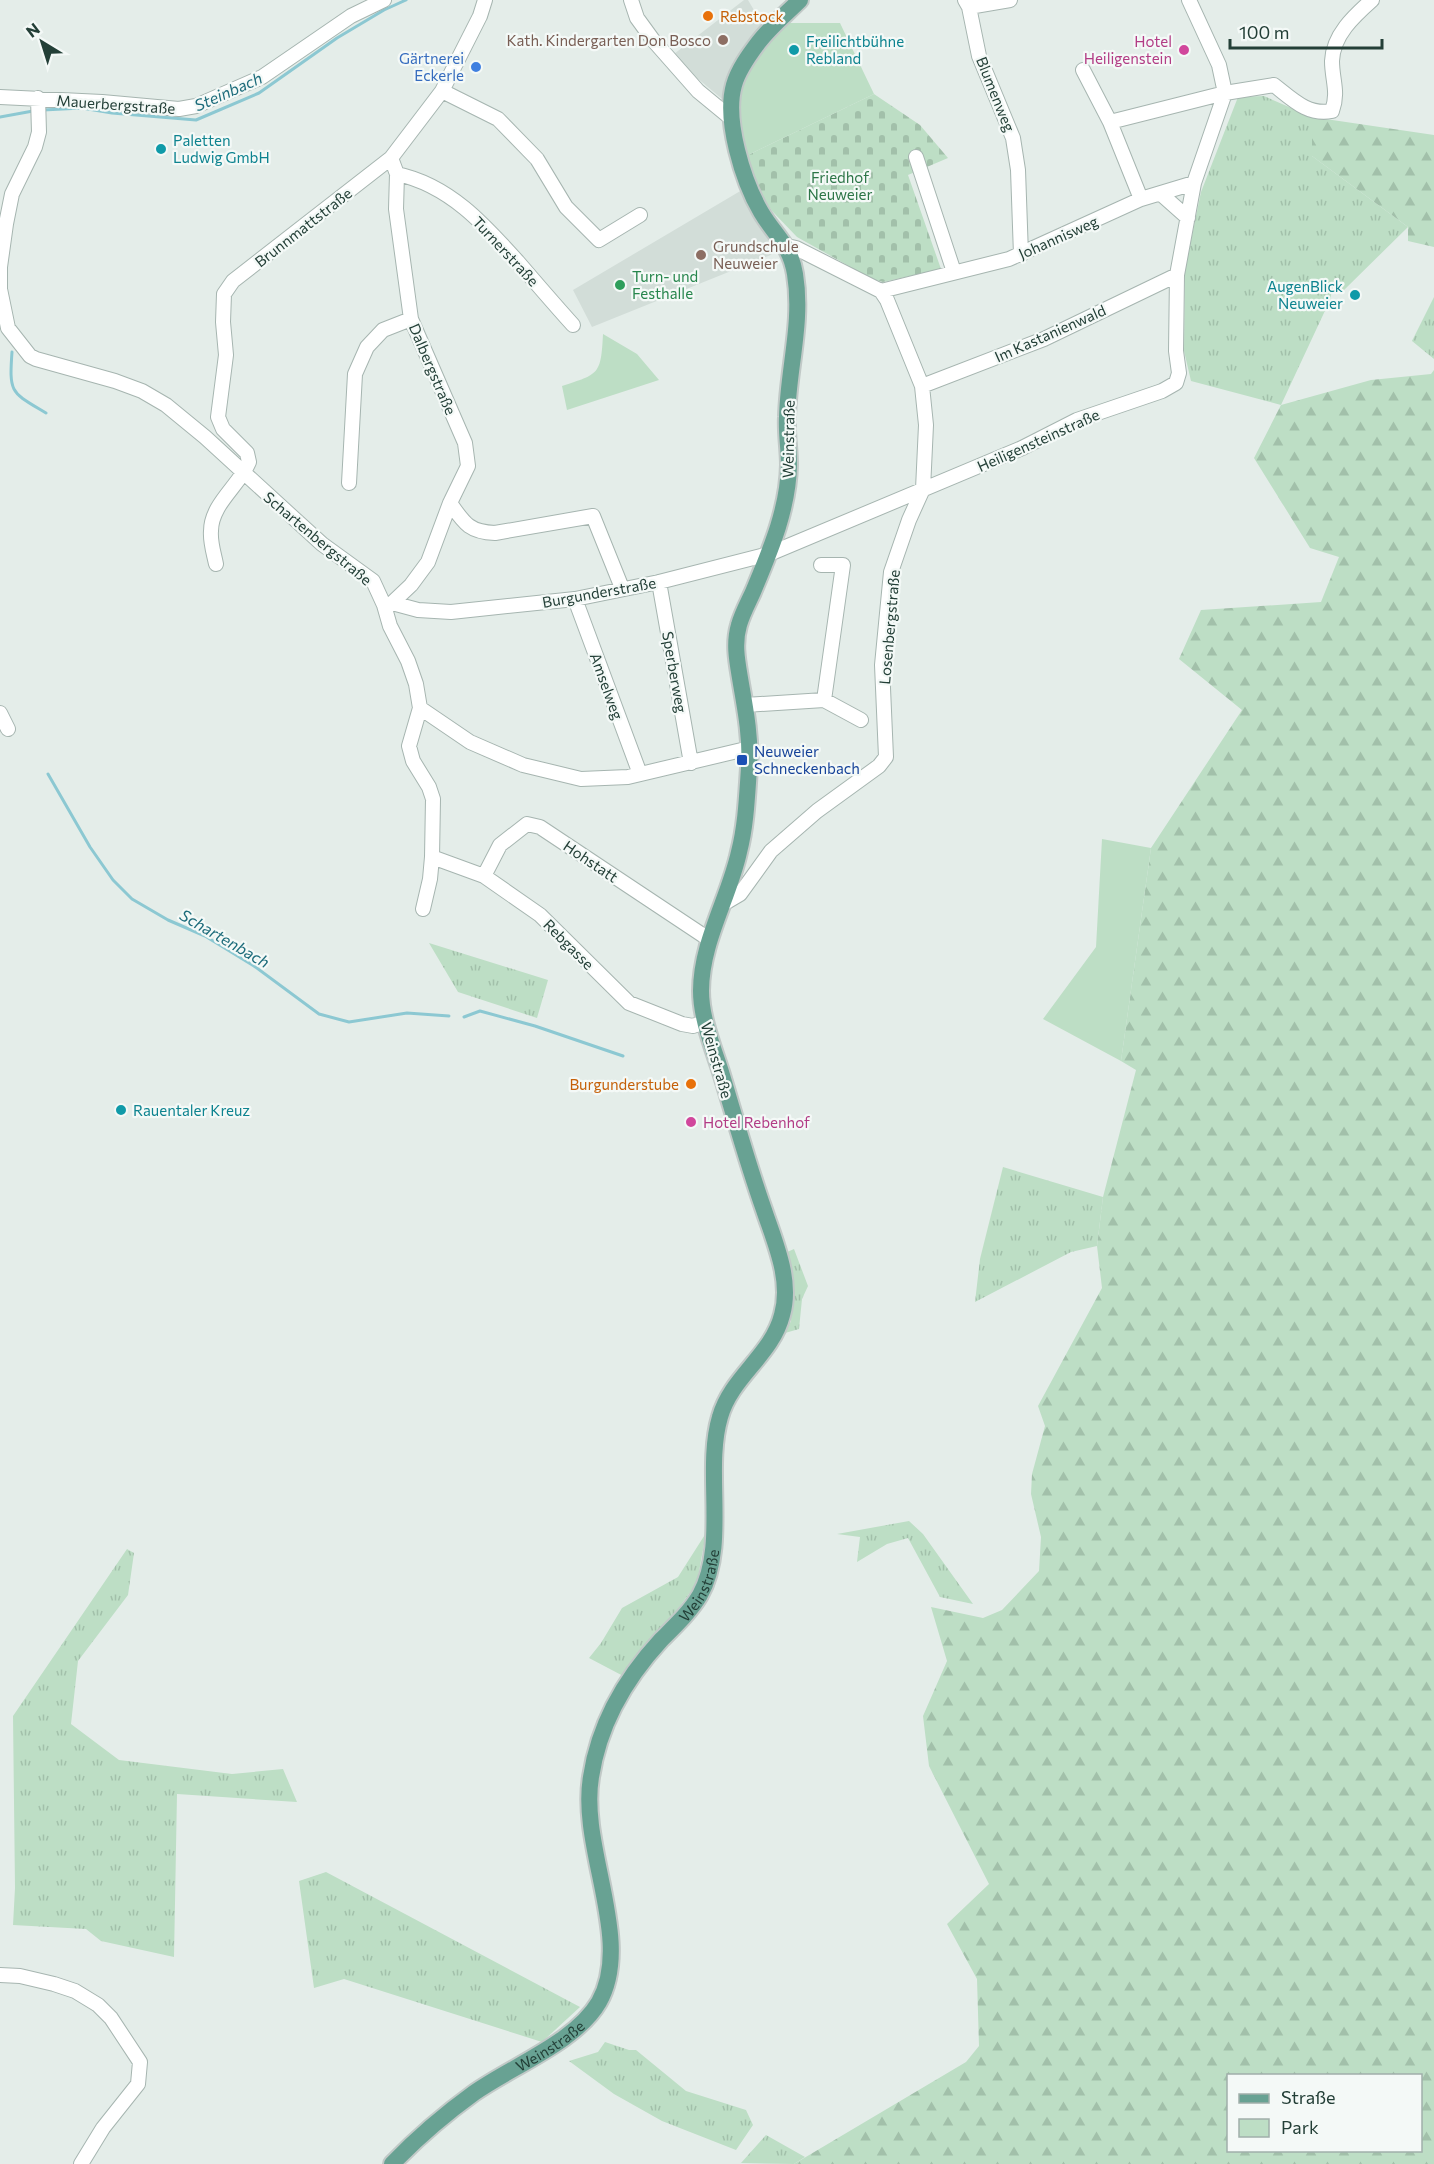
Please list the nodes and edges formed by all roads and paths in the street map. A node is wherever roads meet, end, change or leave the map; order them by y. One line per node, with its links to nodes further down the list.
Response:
1 (384, 0): 13 (street, Mauerbergstraße)
2 (485, 0): 10 (street, Brunnmattstraße)
3 (631, 0): 14 (street)
4 (800, 0): 14 (main road, Weinstraße)
5 (1010, 0): 8 (street)
6 (1189, 0): 11 (street)
7 (1372, 0): 11 (street)
8 (967, 3): 25 (street, Blumenweg)
9 (1083, 70): 15 (street)
10 (442, 91): 17 (street, Brunnmattstraße); 22 (street)
11 (1225, 93): 15 (street); 19 (street, Heiligensteinstraße)
12 (0, 97): 13 (street, Mauerbergstraße)
13 (38, 98): 31 (street, Schartenbergstraße)
14 (732, 119): 24 (main road, Weinstraße)
15 (1110, 122): 21 (street)
16 (916, 157): 26 (street)
17 (391, 158): 18 (street, Dalbergstraße); 33 (street, Brunnmattstraße)
18 (397, 174): 29 (street, Dalbergstraße); 30 (street, Turnerstraße)
19 (1194, 183): 20 (street, Johannisweg); 23 (street, Heiligensteinstraße)
20 (1161, 194): 21 (street, Johannisweg); 23 (street)
21 (1141, 200): 25 (street, Johannisweg)
22 (640, 215)
23 (1188, 218): 27 (street, Heiligensteinstraße)
24 (787, 246): 28 (street); 37 (main road, Weinstraße)
25 (1020, 255): 26 (street, Johannisweg)
26 (954, 272): 28 (street, Johannisweg)
27 (1177, 275): 32 (street, Im Kastanienwald); 35 (street, Heiligensteinstraße)
28 (881, 291): 32 (street, Losenbergstraße)
29 (411, 319): 34 (street); 36 (street, Dalbergstraße)
30 (573, 325)
31 (4, 327): 33 (street, Schartenbergstraße)
32 (922, 386): 35 (street, Losenbergstraße)
33 (244, 474): 38 (street); 43 (street, Schartenbergstraße)
34 (349, 483)
35 (923, 489): 37 (street, Heiligensteinstraße); 55 (street, Losenbergstraße)
36 (450, 503): 41 (street); 43 (street, Dalbergstraße)
37 (769, 554): 40 (street, Burgunderstraße); 45 (main road, Weinstraße)
38 (216, 564)
39 (821, 565): 44 (street)
40 (659, 582): 41 (street, Burgunderstraße); 51 (street, Sperberweg)
41 (622, 588): 42 (street, Burgunderstraße)
42 (575, 599): 43 (street, Burgunderstraße); 52 (street, Amselweg)
43 (388, 604): 46 (street, Schartenbergstraße)
44 (824, 700): 45 (street); 48 (street)
45 (745, 705): 50 (main road, Weinstraße)
46 (420, 708): 52 (street); 53 (street, Schartenbergstraße)
47 (0, 713): 49 (street)
48 (861, 720)
49 (8, 729)
50 (750, 748): 51 (street); 55 (main road, Weinstraße)
51 (691, 763): 52 (street)
52 (640, 774)
53 (432, 857): 54 (street, Rebgasse); 56 (street, Schartenbergstraße)
54 (484, 876): 57 (street, Hohstatt); 58 (street, Rebgasse)
55 (723, 904): 57 (main road, Weinstraße)
56 (423, 909)
57 (710, 940): 58 (main road, Weinstraße)
58 (705, 1022): 61 (main road, Weinstraße)
59 (0, 1975): 60 (street)
60 (81, 2164)
61 (392, 2164)

